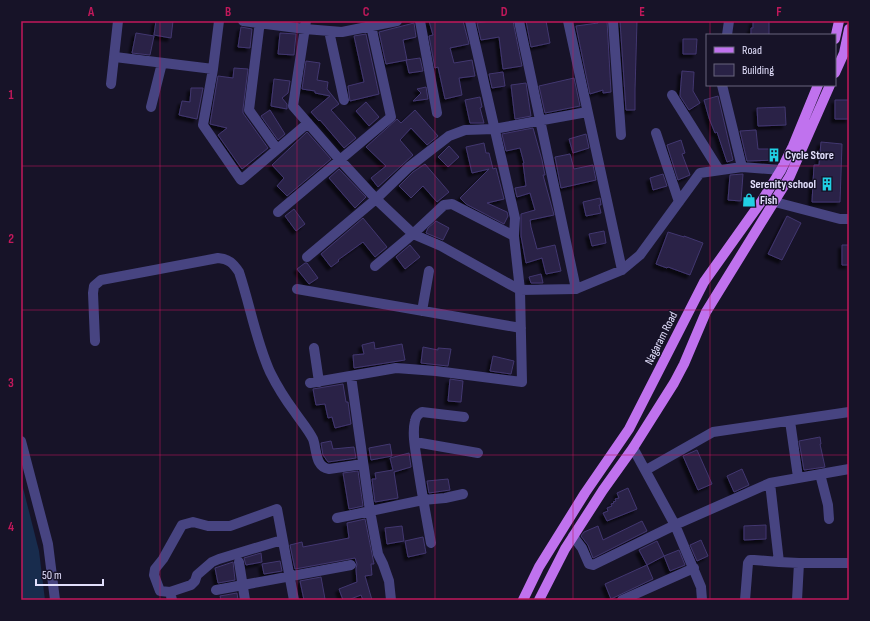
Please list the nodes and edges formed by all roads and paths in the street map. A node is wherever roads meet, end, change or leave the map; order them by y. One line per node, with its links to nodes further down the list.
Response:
1 (118, 21): 20 (street)
2 (219, 21): 22 (street)
3 (243, 21): 12 (street)
4 (397, 21): 13 (street)
5 (420, 21): 32 (street)
6 (470, 21): 35 (street)
7 (519, 21): 33 (street)
8 (568, 21): 31 (street)
9 (613, 21): 37 (street)
10 (729, 21): 17 (street)
11 (839, 21): 18 (main road)
12 (259, 22): 14 (street); 38 (street)
13 (370, 24): 16 (street); 39 (street)
14 (305, 25): 16 (street); 34 (street)
15 (849, 28): 19 (main road)
16 (329, 31): 29 (street)
17 (727, 34)
18 (836, 34)
19 (846, 53): 23 (main road)
20 (115, 57): 21 (street); 24 (street)
21 (162, 63): 22 (street); 30 (street)
22 (213, 69): 38 (street)
23 (836, 71)
24 (111, 84)
25 (722, 86): 40 (street)
26 (818, 86): 42 (main road, Nagaram Road)
27 (830, 86): 45 (main road)
28 (672, 95): 41 (street)
29 (344, 100)
30 (151, 107)
31 (588, 112): 33 (street); 54 (street)
32 (437, 113)
33 (540, 120): 35 (street); 57 (street)
34 (308, 123): 38 (street); 39 (street)
35 (494, 129): 43 (street); 51 (street)
36 (656, 133): 44 (street)
37 (621, 135)
38 (277, 149)
39 (340, 160): 43 (street); 46 (street)
40 (742, 167): 41 (street); 42 (street)
41 (719, 170): 44 (street)
42 (781, 170): 48 (main road, Nagaram Road)
43 (376, 199): 49 (street); 52 (street)
44 (679, 202): 54 (street)
45 (775, 202): 47 (street); 50 (main road)
46 (278, 212)
47 (849, 218)
48 (743, 227): 50 (main road); 100 (main road, Nagaram Road)
49 (414, 234): 51 (street); 53 (street); 58 (street)
50 (753, 234): 69 (main road)
51 (514, 236): 58 (street)
52 (307, 257)
53 (375, 266)
54 (622, 270): 57 (street)
55 (429, 272): 59 (street)
56 (297, 289): 59 (street)
57 (576, 289): 58 (street)
58 (520, 290): 60 (street)
59 (422, 310): 60 (street)
60 (521, 328): 63 (street)
61 (95, 341): 71 (street)
62 (314, 348): 63 (street)
63 (351, 376): 71 (street)
64 (849, 412): 66 (street)
65 (464, 417): 68 (street)
66 (790, 421): 73 (street); 75 (street)
67 (21, 441): 96 (street)
68 (415, 442): 70 (street); 78 (street)
69 (633, 448): 73 (street); 83 (main road)
70 (478, 453)
71 (363, 464): 79 (street)
72 (849, 469): 74 (street)
73 (646, 470): 82 (street)
74 (820, 474): 75 (street); 81 (street)
75 (798, 477): 76 (street)
76 (770, 483): 82 (street); 87 (street)
77 (463, 494): 78 (street)
78 (423, 500): 79 (street); 85 (street)
79 (370, 511): 80 (street); 99 (street)
80 (337, 518)
81 (829, 519)
82 (675, 526): 83 (street); 91 (street)
83 (573, 536): 101 (main road)
84 (282, 540): 92 (street); 95 (street); 95 (street)
85 (431, 543)
86 (239, 562): 93 (street)
87 (779, 562): 88 (street); 104 (street)
88 (799, 563): 89 (street); 105 (street)
89 (849, 563)
90 (351, 565): 92 (street)
91 (694, 568): 102 (street); 103 (street)
92 (289, 576): 93 (street); 98 (street)
93 (243, 584): 94 (street); 97 (street)
94 (216, 590)
95 (171, 596)
96 (55, 600)
97 (245, 600)
98 (294, 600)
99 (391, 600)
100 (523, 600)
101 (539, 600)
102 (622, 600)
103 (702, 600)
104 (745, 600)
105 (797, 600)

